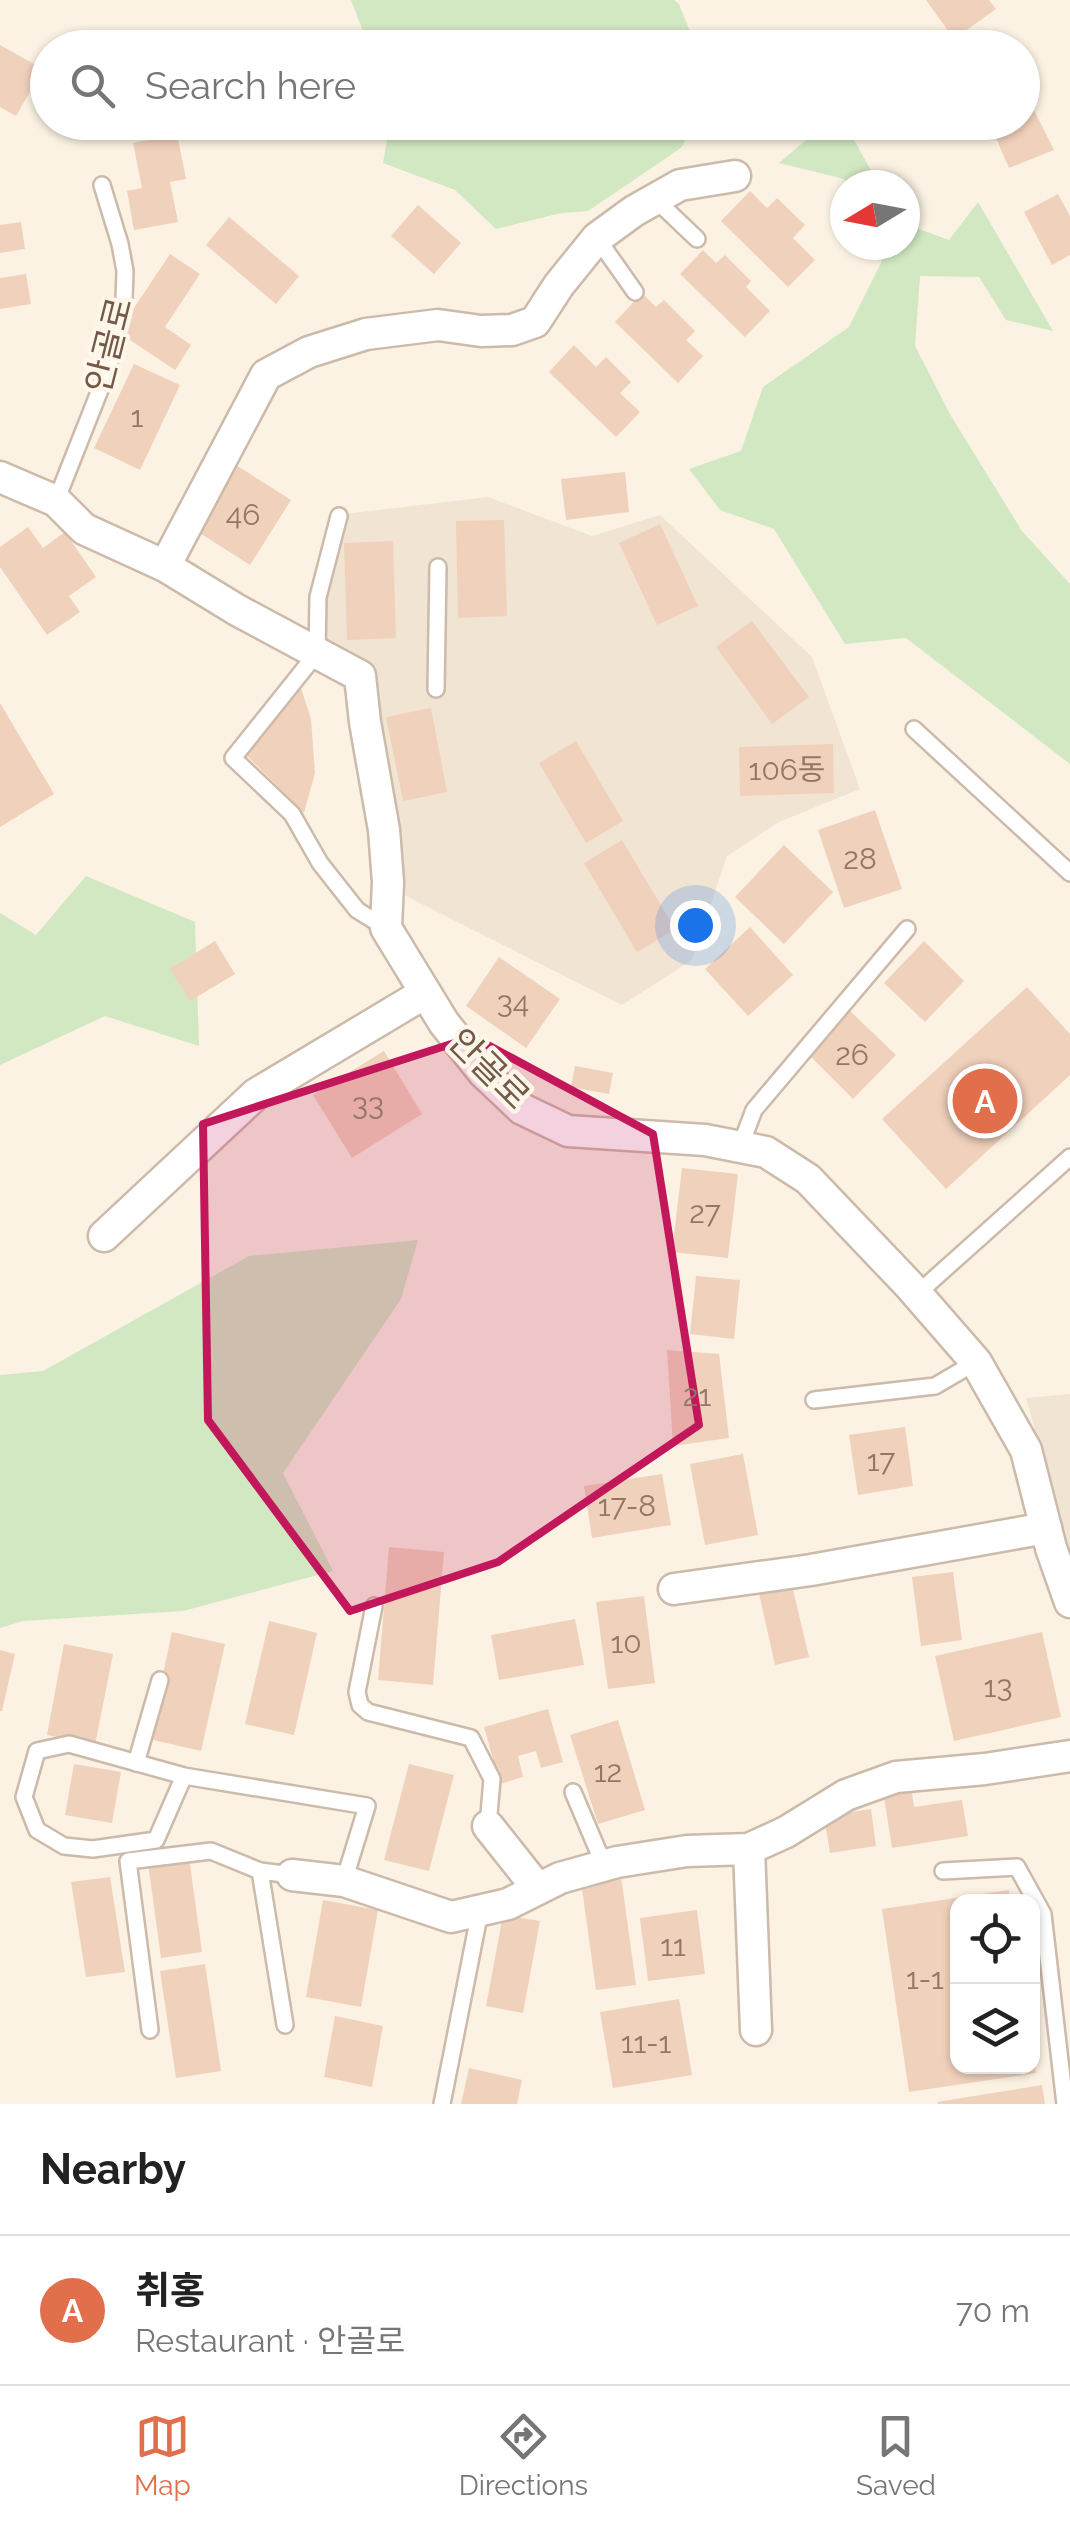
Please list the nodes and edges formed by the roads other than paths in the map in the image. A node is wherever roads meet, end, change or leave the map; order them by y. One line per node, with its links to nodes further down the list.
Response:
1 (735, 176): 3 (street)
2 (102, 185): 8 (lane, 안골로)
3 (655, 199): 4 (street); 5 (lane)
4 (597, 238): 6 (lane); 10 (street)
5 (697, 239)
6 (635, 292)
7 (0, 477): 8 (street)
8 (56, 501): 10 (street)
9 (339, 516): 12 (lane)
10 (165, 566): 12 (street)
11 (438, 568): 13 (lane)
12 (317, 653): 16 (street); 16 (lane)
13 (436, 688)
14 (914, 729): 15 (lane)
15 (1070, 873)
16 (386, 928): 18 (street, 안골로)
17 (906, 929): 19 (lane)
18 (426, 993): 19 (street, 안골로); 21 (street)
19 (740, 1147): 22 (street, 안골로)
20 (1070, 1157): 22 (lane)
21 (104, 1236)
22 (916, 1294): 23 (street, 안골로)
23 (976, 1362): 24 (lane); 25 (street, 안골로)
24 (814, 1400)
25 (1046, 1528): 26 (street); 27 (street, 안골로)
26 (674, 1589)
27 (1070, 1602)
28 (374, 1606): 34 (lane)
29 (160, 1680): 31 (lane)
30 (1070, 1756): 35 (street)
31 (136, 1763): 32 (lane); 32 (lane)
32 (184, 1776): 40 (lane)
33 (573, 1792): 36 (lane)
34 (488, 1826): 41 (street)
35 (749, 1849): 36 (street); 45 (street)
36 (604, 1865): 41 (street)
37 (944, 1871): 47 (lane)
38 (260, 1872): 39 (lane); 43 (lane); 44 (lane)
39 (292, 1875): 40 (street)
40 (344, 1882): 42 (street)
41 (538, 1889): 42 (street)
42 (480, 1911): 46 (lane)
43 (286, 2025)
44 (150, 2030)
45 (756, 2030)
46 (442, 2104)
47 (1065, 2104)

